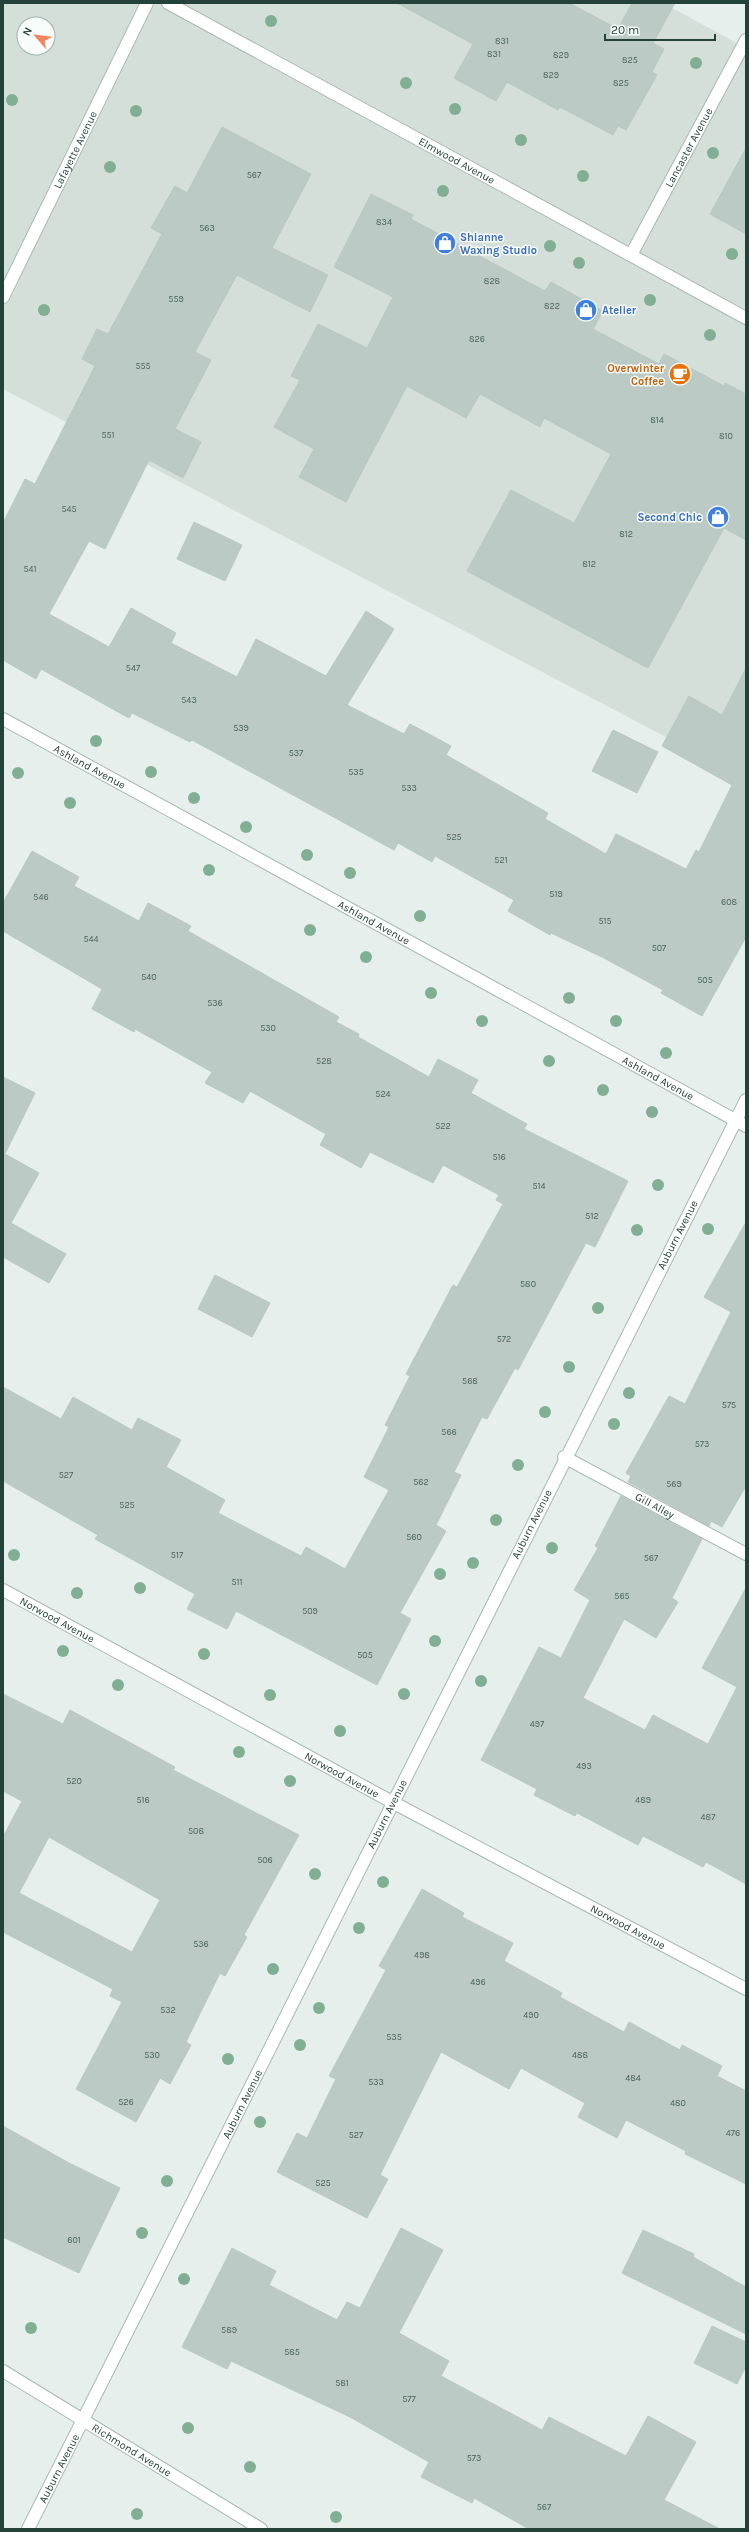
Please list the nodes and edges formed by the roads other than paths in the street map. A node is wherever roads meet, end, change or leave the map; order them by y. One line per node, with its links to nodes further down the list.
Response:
1 (147, 3): 5 (street, Lafayette Avenue)
2 (168, 3): 4 (street, Elmwood Avenue)
3 (746, 40): 4 (street, Lancaster Avenue)
4 (631, 255): 6 (street, Elmwood Avenue)
5 (3, 297)
6 (746, 318)
7 (3, 719): 9 (street, Ashland Avenue)
8 (746, 1100): 9 (street, Auburn Avenue)
9 (741, 1123): 10 (street, Auburn Avenue)
10 (564, 1457): 11 (street, Gill Alley); 13 (street, Auburn Avenue)
11 (746, 1554)
12 (3, 1590): 13 (street, Norwood Avenue)
13 (394, 1803): 14 (street, Norwood Avenue); 16 (street, Auburn Avenue)
14 (746, 1989)
15 (3, 2371): 16 (street, Richmond Avenue)
16 (84, 2420): 17 (street, Auburn Avenue); 18 (street, Richmond Avenue)
17 (28, 2529)
18 (260, 2529)

